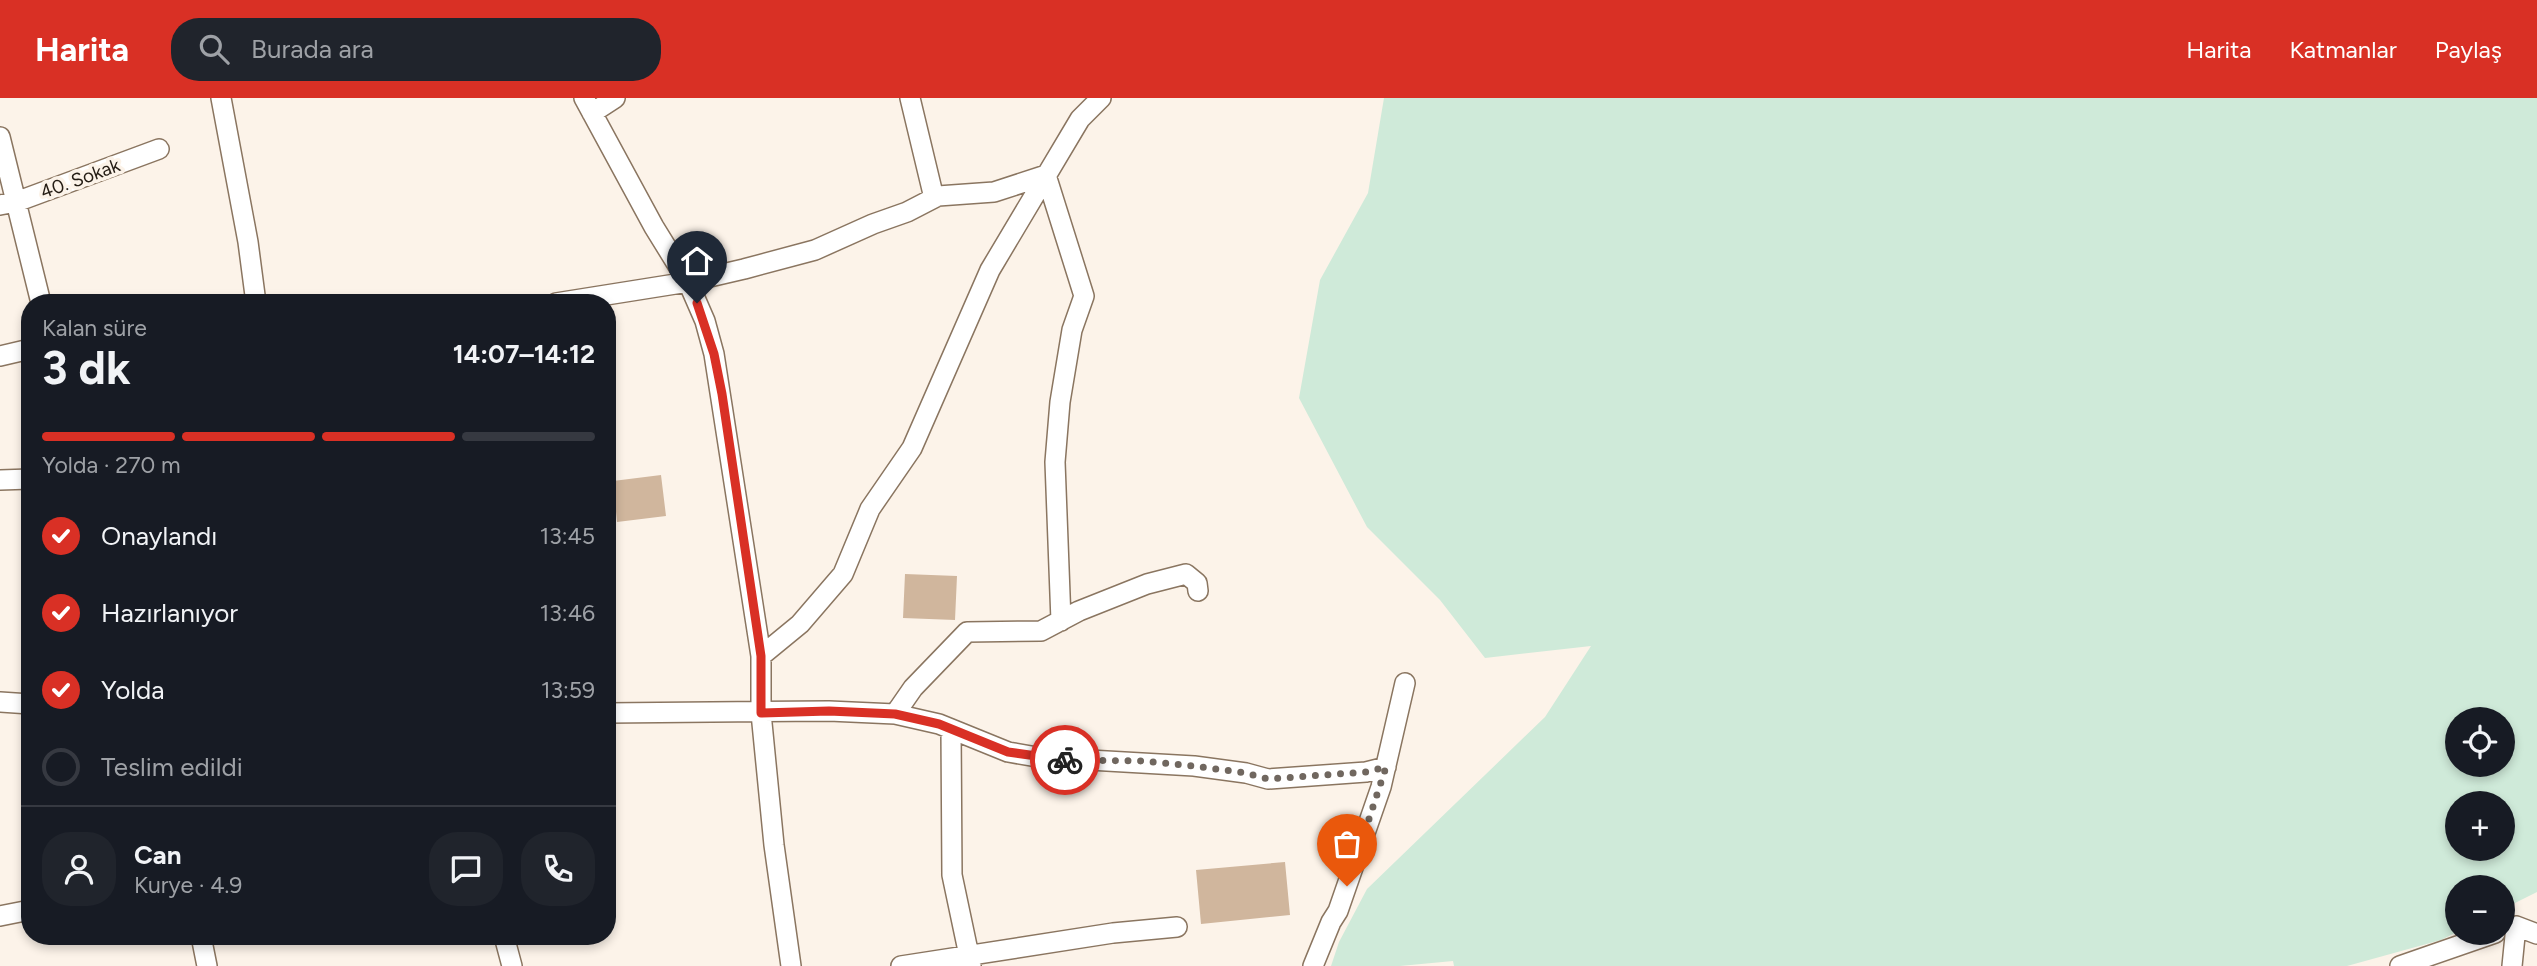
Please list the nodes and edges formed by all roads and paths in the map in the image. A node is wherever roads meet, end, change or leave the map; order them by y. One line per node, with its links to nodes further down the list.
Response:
1 (221, 98): 13 (street)
2 (615, 98): 5 (street)
3 (910, 98): 9 (street)
4 (1101, 98): 8 (street)
5 (588, 105): 11 (street)
6 (0, 137): 10 (street)
7 (159, 149): 10 (street, 40. Sokak)
8 (1046, 175): 9 (street); 20 (street); 21 (street)
9 (934, 198): 11 (street)
10 (8, 204): 12 (street)
11 (688, 282): 14 (street); 21 (street)
12 (38, 294)
13 (255, 294)
14 (613, 294)
15 (21, 351): 16 (street)
16 (0, 356)
17 (21, 479): 18 (street)
18 (0, 480)
19 (1198, 591): 20 (street)
20 (1061, 621): 27 (street)
21 (761, 656): 26 (street)
22 (1405, 683): 29 (street)
23 (0, 702): 24 (street)
24 (21, 703)
25 (616, 713): 26 (street)
26 (761, 713): 27 (street); 44 (street)
27 (895, 714): 28 (street)
28 (951, 729): 29 (street); 41 (street)
29 (1386, 767): 46 (street)
30 (21, 912): 32 (street)
31 (2537, 914): 33 (street)
32 (0, 916)
33 (2515, 925)
34 (1177, 927): 41 (street)
35 (2515, 929): 36 (street)
36 (2537, 934)
37 (203, 945): 42 (street)
38 (506, 945): 43 (street)
39 (2461, 945): 47 (street)
40 (2510, 945): 48 (street)
41 (970, 961): 45 (street)
42 (207, 966)
43 (512, 966)
44 (791, 966)
45 (901, 966)
46 (1313, 966)
47 (2400, 966)
48 (2512, 966)

